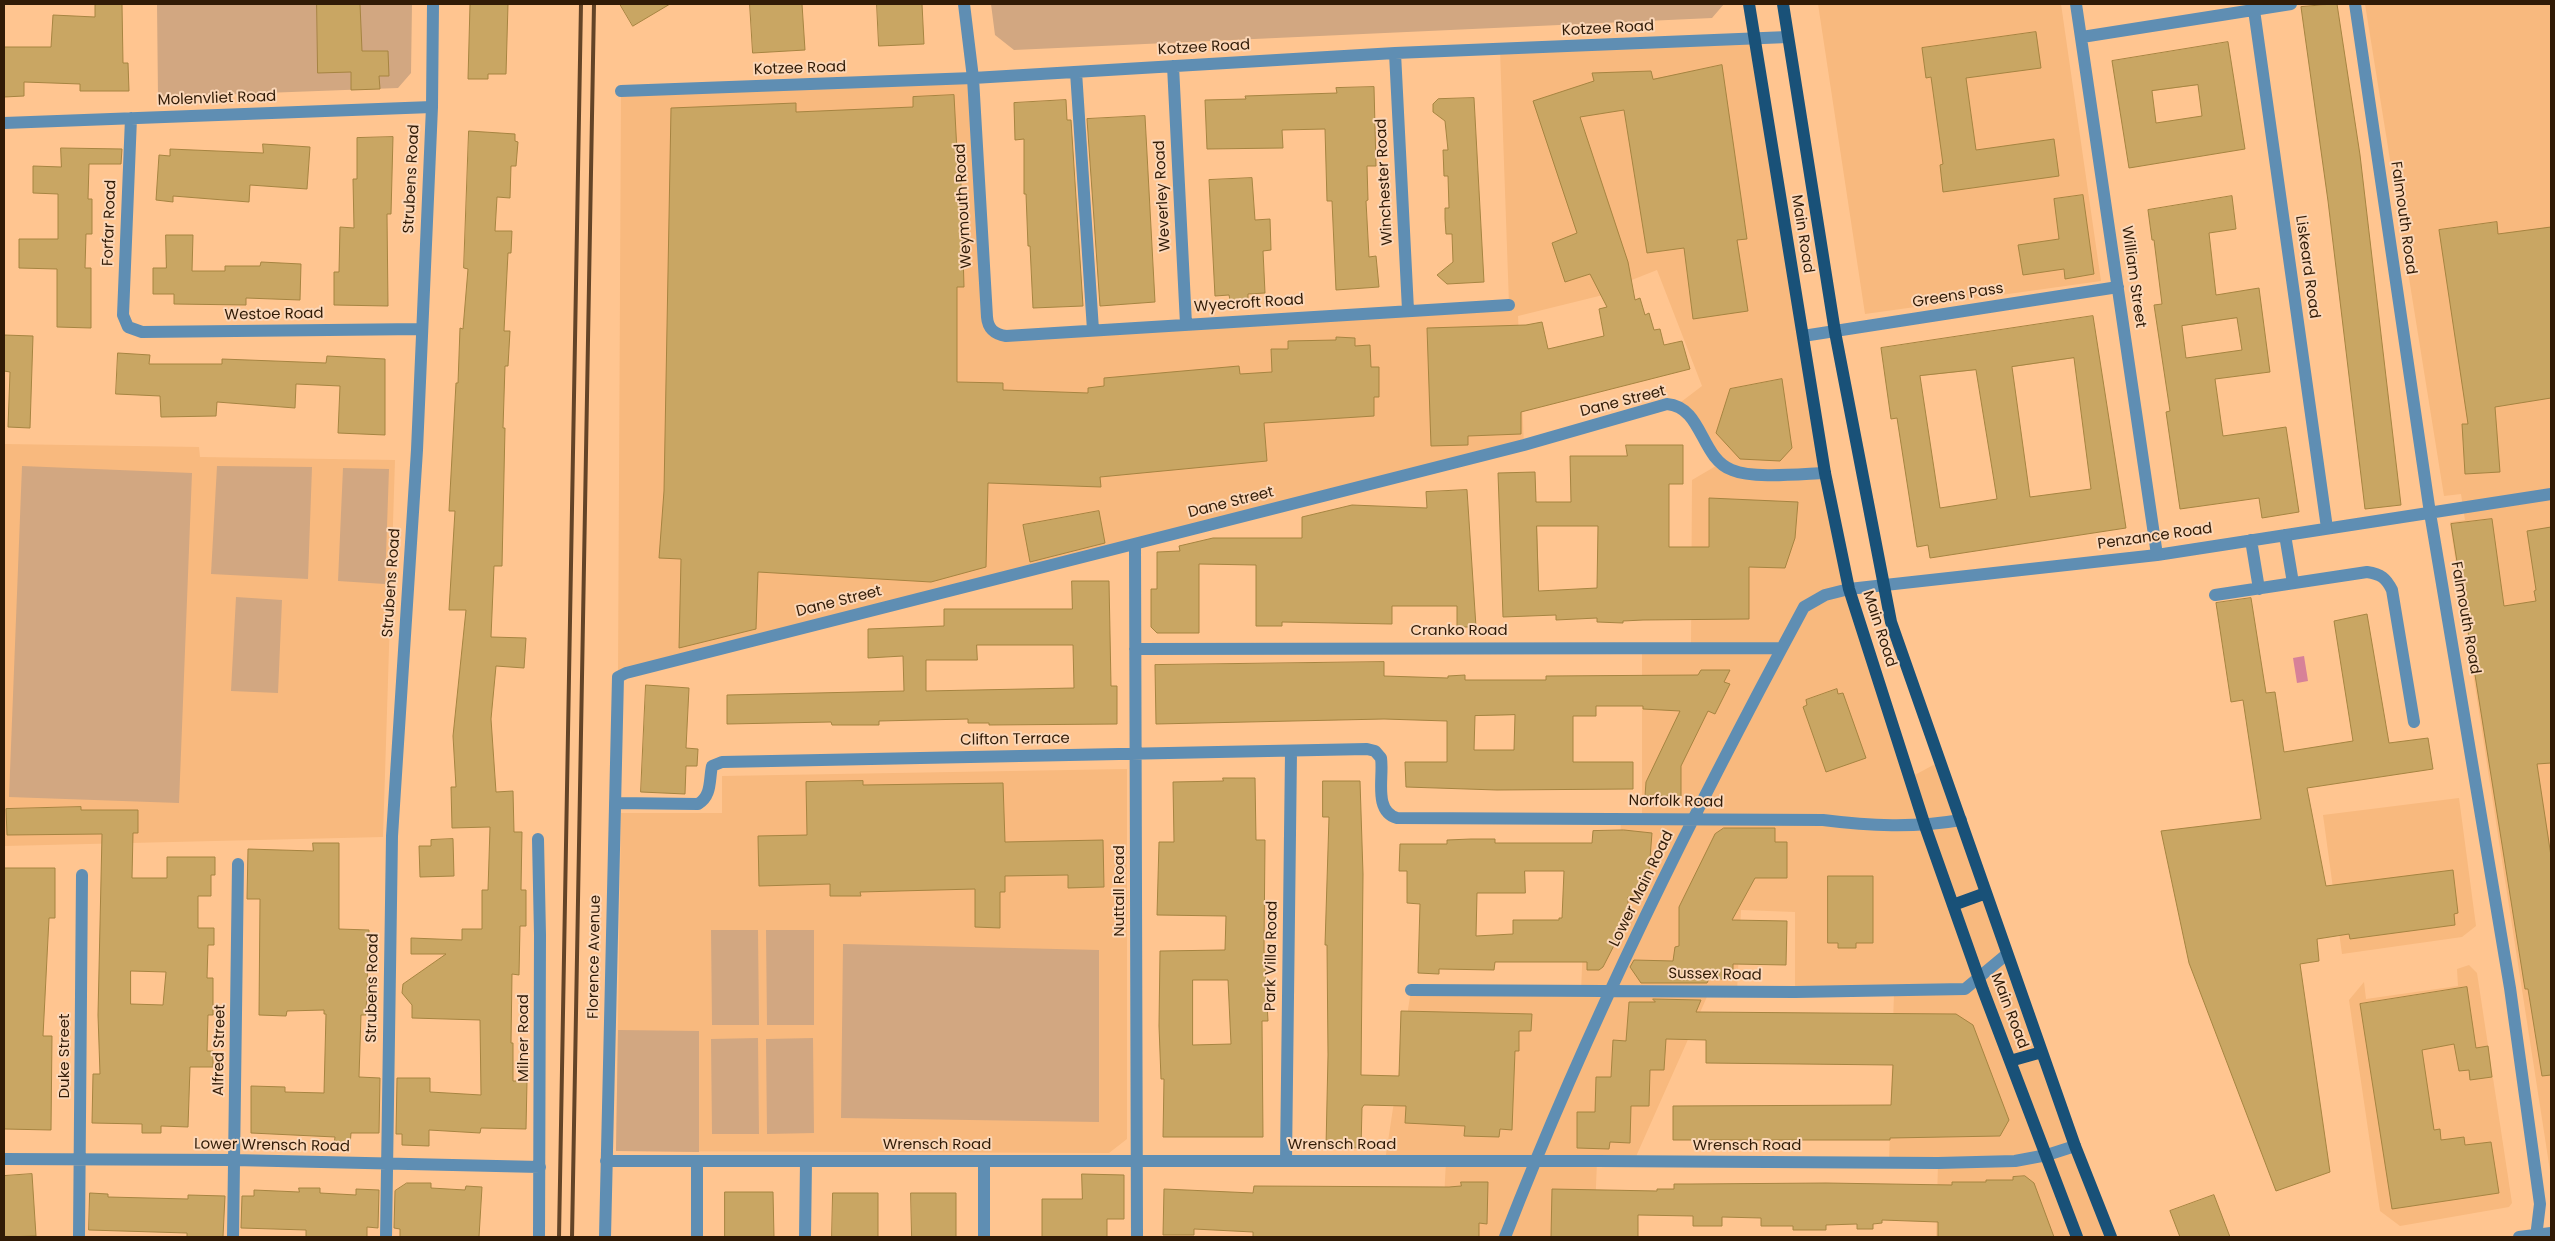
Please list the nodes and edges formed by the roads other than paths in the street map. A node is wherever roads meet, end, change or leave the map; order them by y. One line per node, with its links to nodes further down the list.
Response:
1 (434, 4): 17 (street, Strubens Road)
2 (964, 4): 15 (street, Weymouth Road)
3 (1749, 4): 11 (main road, Main Road)
4 (1783, 4): 9 (main road, Main Road)
5 (2076, 4): 10 (street, William Street)
6 (2291, 4): 8 (street)
7 (2355, 4): 32 (street, Falmouth Road)
8 (2254, 10): 10 (street); 33 (street, Liskeard Road)
9 (1788, 37): 11 (street, Kotzee Road); 28 (main road, Main Road)
10 (2082, 37): 20 (street, William Street)
11 (1754, 39): 12 (street, Kotzee Road); 29 (main road, Main Road)
12 (1395, 53): 13 (street, Kotzee Road); 22 (street, Winchester Road)
13 (1173, 66): 14 (street, Kotzee Road); 23 (street, Weverley Road)
14 (1076, 72): 15 (street, Kotzee Road); 27 (street)
15 (973, 78): 16 (street, Kotzee Road); 26 (street, Weymouth Road)
16 (621, 91)
17 (432, 107): 18 (street, Molenvliet Road); 25 (street, Strubens Road)
18 (131, 118): 19 (street, Molenvliet Road); 24 (street, Forfar Road)
19 (4, 123)
20 (2118, 287): 28 (street, Greens Pass); 37 (street, William Street)
21 (1509, 305): 22 (street, Wyecroft Road)
22 (1408, 310): 23 (street, Wyecroft Road)
23 (1186, 324): 27 (street, Wyecroft Road)
24 (128, 327): 25 (street, Westoe Road)
25 (421, 330): 77 (street, Strubens Road)
26 (991, 330): 27 (street, Wyecroft Road)
27 (1093, 330)
28 (1835, 332): 29 (street, Greens Pass); 39 (main road, Main Road)
29 (1803, 336): 30 (main road, Main Road)
30 (1825, 473): 36 (street, Dane Street); 40 (main road, Main Road)
31 (2551, 494): 32 (street, Penzance Road)
32 (2430, 513): 33 (street, Penzance Road); 80 (street, Falmouth Road)
33 (2328, 528): 34 (street, Penzance Road)
34 (2285, 535): 35 (street, Penzance Road); 38 (street)
35 (2251, 540): 37 (street, Penzance Road); 41 (street)
36 (1135, 545): 44 (street, Nuttall Road); 45 (street, Dane Street)
37 (2157, 555): 39 (street, Penzance Road)
38 (2293, 583): 41 (street); 46 (street)
39 (1882, 586): 40 (street, Penzance Road); 52 (main road, Main Road)
40 (1849, 589): 43 (street, Lower Main Road); 53 (main road, Main Road)
41 (2259, 589): 42 (street)
42 (2215, 595)
43 (1782, 648): 44 (street, Cranko Road); 51 (street, Lower Main Road)
44 (1135, 649): 48 (street, Nuttall Road)
45 (618, 677): 49 (street, Florence Avenue)
46 (2414, 722)
47 (1291, 752): 48 (street, Clifton Terrace); 50 (street, Clifton Terrace); 73 (street, Park Villa Road)
48 (1135, 754): 49 (street, Clifton Terrace); 72 (street, Nuttall Road)
49 (615, 803): 70 (street, Florence Avenue)
50 (1390, 816): 51 (street, Norfolk Road)
51 (1694, 819): 53 (street, Norfolk Road); 62 (street, Lower Main Road)
52 (1961, 820): 53 (street, Norfolk Road); 57 (main road, Main Road)
53 (1925, 826): 58 (main road, Main Road)
54 (538, 839): 78 (street, Milner Road)
55 (238, 864): 68 (street, Alfred Street)
56 (82, 875): 69 (street, Duke Street)
57 (1986, 894): 58 (main road); 59 (main road, Main Road)
58 (1952, 905): 60 (main road, Main Road)
59 (2007, 954): 60 (street, Sussex Road); 63 (main road, Main Road)
60 (1978, 978): 62 (street, Sussex Road); 64 (main road, Main Road)
61 (1411, 990): 62 (street, Sussex Road)
62 (1610, 991): 74 (street, Lower Main Road)
63 (2042, 1052): 64 (main road); 65 (main road, Main Road)
64 (2010, 1061): 66 (main road, Main Road)
65 (2075, 1146): 66 (street, Wrensch Road); 92 (main road, Main Road)
66 (2047, 1155): 74 (street, Wrensch Road); 91 (main road, Main Road)
67 (4, 1159): 69 (street, Lower Wrensch Road)
68 (234, 1160): 69 (street, Lower Wrensch Road); 77 (street, Lower Wrensch Road); 82 (street, Alfred Street)
69 (80, 1161): 81 (street, Duke Street)
70 (606, 1161): 76 (street, Wrensch Road); 85 (street, Florence Avenue)
71 (984, 1161): 72 (street, Wrensch Road); 75 (street, Wrensch Road); 88 (street)
72 (1138, 1161): 73 (street, Wrensch Road); 89 (street, Nuttall Road)
73 (1286, 1161): 74 (street, Wrensch Road)
74 (1535, 1161): 90 (street, Lower Main Road)
75 (806, 1162): 76 (street, Wrensch Road); 87 (street)
76 (697, 1163): 86 (street)
77 (387, 1164): 78 (street, Lower Wrensch Road); 83 (street, Strubens Road)
78 (540, 1167): 84 (street, Milner Road)
79 (2551, 1232): 80 (street)
80 (2536, 1236): 93 (street)
81 (79, 1237)
82 (233, 1237)
83 (386, 1237)
84 (539, 1237)
85 (605, 1237)
86 (697, 1237)
87 (806, 1237)
88 (984, 1237)
89 (1137, 1237)
90 (1505, 1237)
91 (2077, 1237)
92 (2111, 1237)
93 (2519, 1237)

